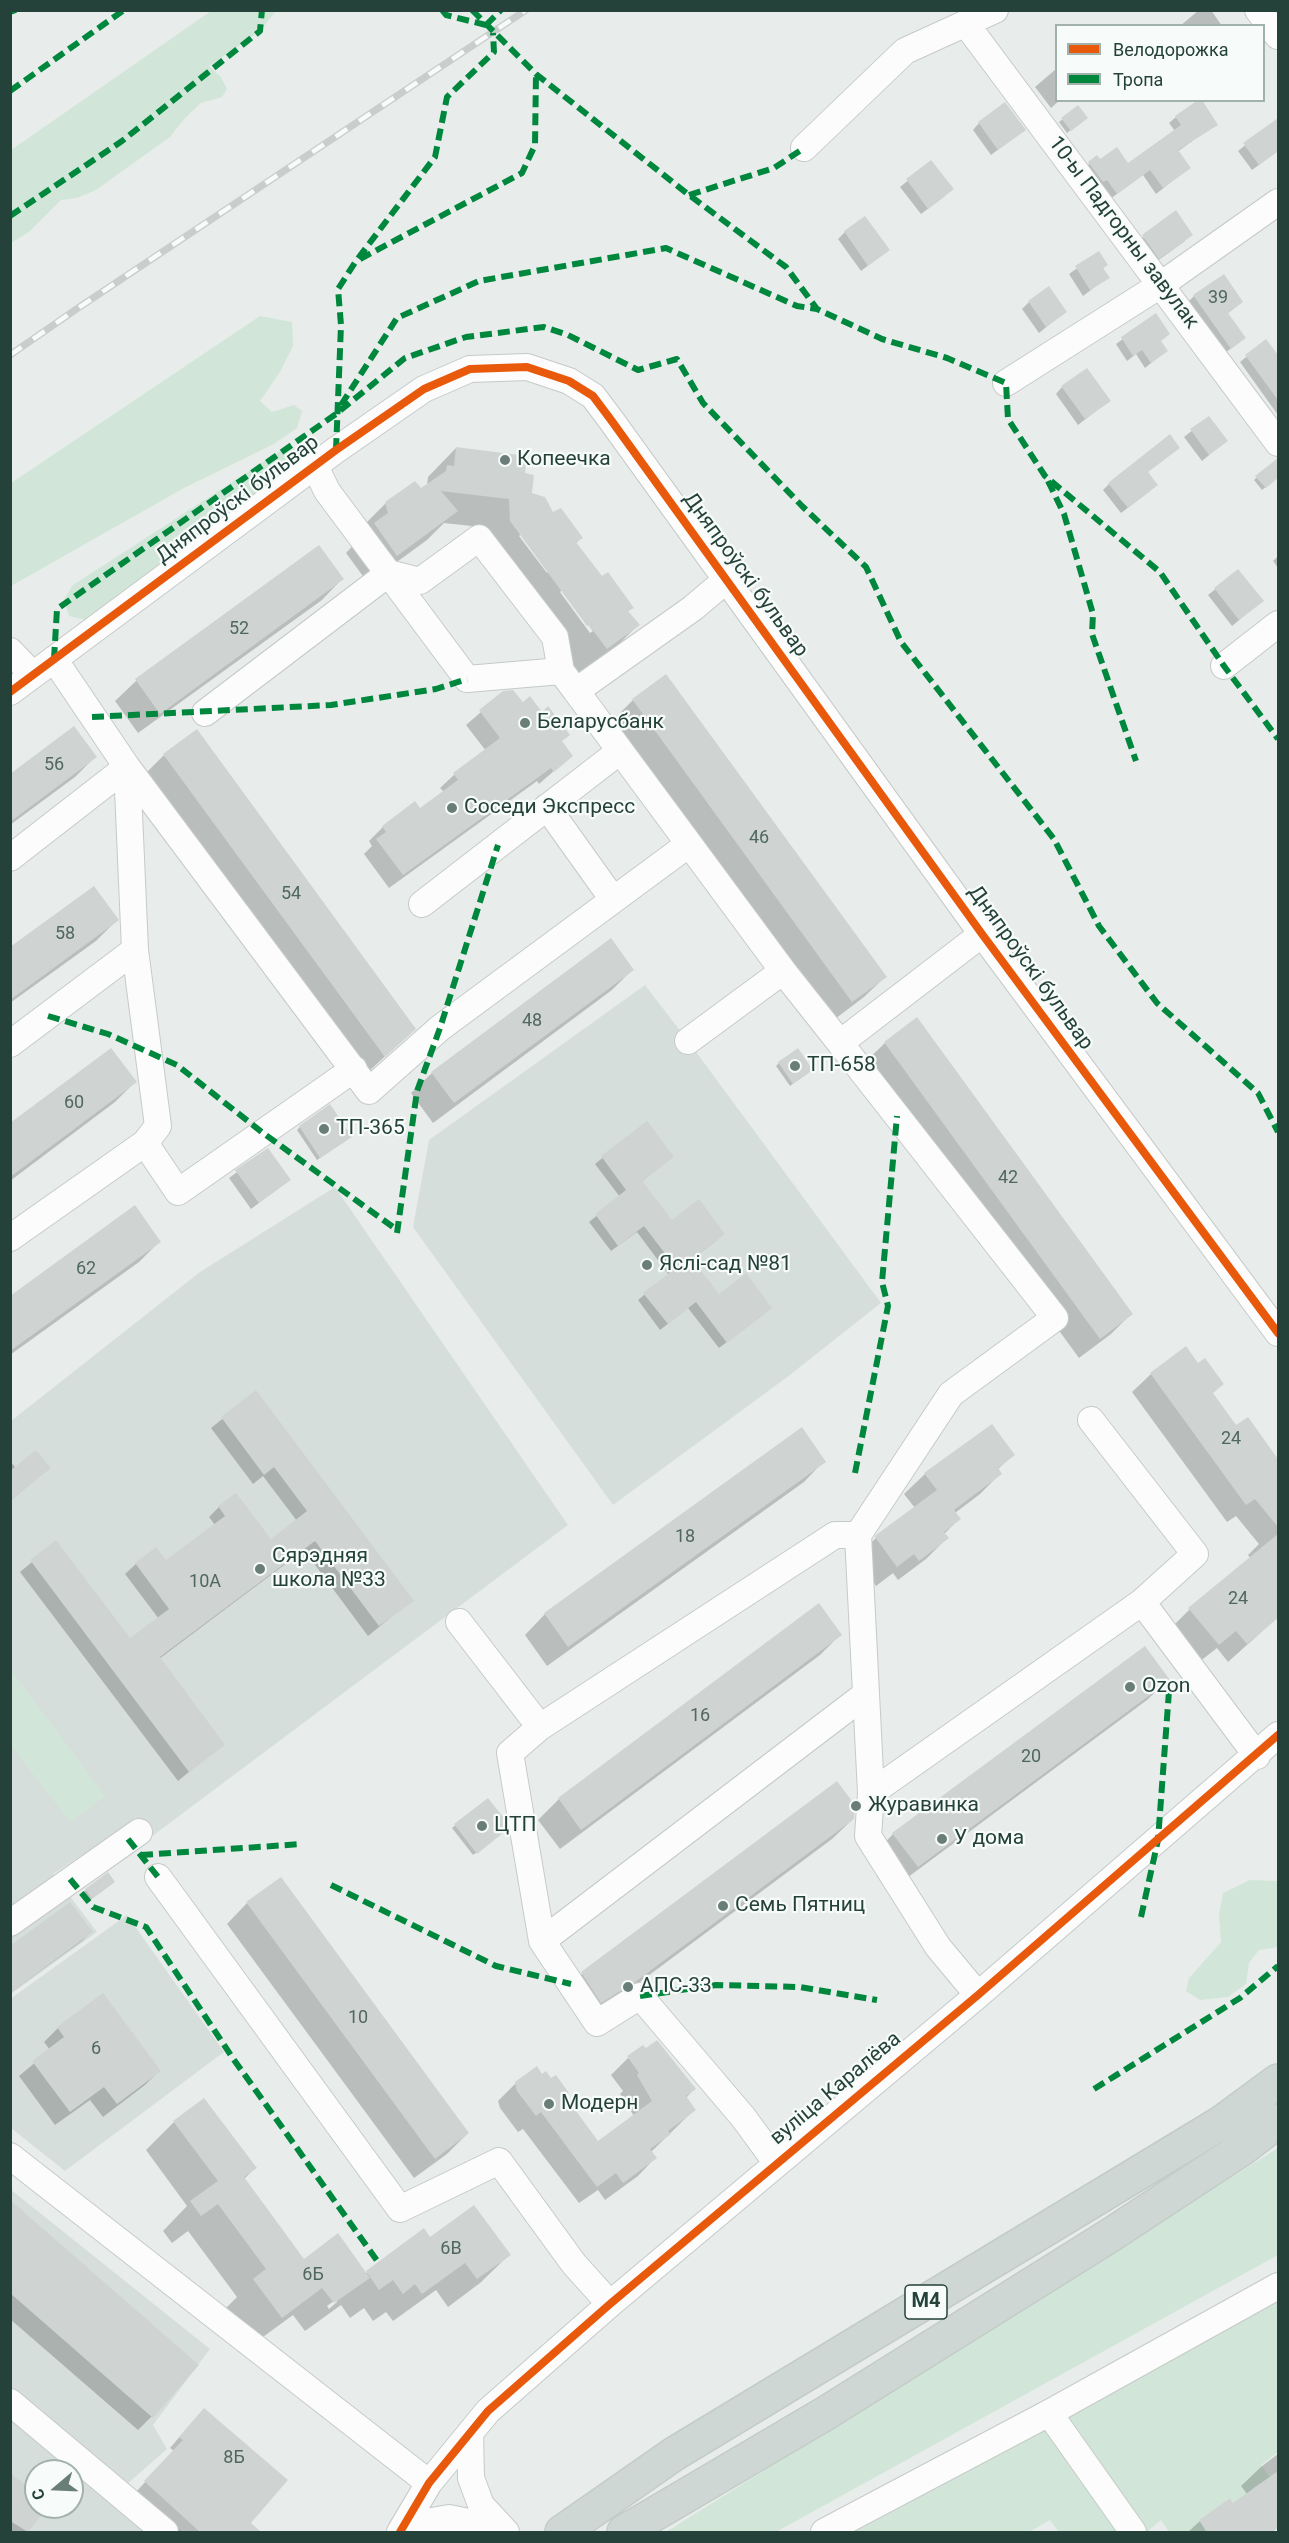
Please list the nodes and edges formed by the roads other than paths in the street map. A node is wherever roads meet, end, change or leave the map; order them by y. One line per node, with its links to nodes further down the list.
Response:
1 (995, 10): 3 (street)
2 (1258, 10): 4 (street)
3 (966, 24): 5 (street); 7 (street, 10-ы Падгорны завулак)
4 (1278, 36)
5 (804, 148)
6 (1278, 202): 7 (street)
7 (1162, 284): 8 (street); 9 (street, 10-ы Падгорны завулак)
8 (1006, 383)
9 (1278, 443)
10 (315, 466): 11 (street); 12 (street, Дняпроўскі бульвар); 15 (street, Дняпроўскі бульвар)
11 (389, 573): 18 (street); 18 (street); 20 (street)
12 (726, 580): 18 (street); 28 (street, Дняпроўскі бульвар)
13 (1278, 624): 16 (street)
14 (10, 651): 17 (street)
15 (54, 659): 17 (street, Дняпроўскі бульвар); 22 (street)
16 (1224, 666)
17 (33, 675): 19 (street, Дняпроўскі бульвар)
18 (568, 681): 21 (street)
19 (10, 692)
20 (205, 713)
21 (620, 751): 23 (street); 24 (street)
22 (127, 767): 25 (street); 29 (street); 34 (street)
23 (547, 807): 26 (street); 27 (street)
24 (689, 844): 26 (street); 30 (street)
25 (10, 858)
26 (612, 898): 34 (street)
27 (422, 904)
28 (982, 934): 32 (street); 37 (street, Дняпроўскі бульвар)
29 (135, 950): 33 (street); 35 (street)
30 (783, 971): 31 (street); 32 (street)
31 (688, 1041)
32 (840, 1043): 39 (street)
33 (10, 1044)
34 (354, 1069): 35 (street)
35 (146, 1143): 36 (street)
36 (10, 1238)
37 (1278, 1333)
38 (1091, 1420): 40 (street)
39 (858, 1535): 42 (street); 43 (street)
40 (1142, 1602): 45 (street); 46 (street)
41 (459, 1622): 43 (street)
42 (866, 1694): 46 (street); 50 (street)
43 (540, 1727): 50 (street)
44 (1278, 1736): 45 (street, вуліца Каралёва)
45 (1257, 1756): 51 (street, вуліца Каралёва)
46 (871, 1793): 51 (street)
47 (139, 1832): 49 (street)
48 (158, 1877): 57 (street)
49 (10, 1923)
50 (542, 1941): 55 (street)
51 (978, 1995): 55 (street, вуліца Каралёва)
52 (1278, 2081): 66 (main road, М4)
53 (1278, 2121): 67 (main road, М4)
54 (10, 2156): 61 (street)
55 (776, 2162): 57 (street, вуліца Каралёва)
56 (1278, 2286): 59 (street)
57 (609, 2304): 60 (street, вуліца Каралёва)
58 (10, 2402): 63 (street)
59 (1049, 2413): 68 (street); 69 (street)
60 (470, 2433): 61 (street, вуліца Каралёва); 62 (street)
61 (429, 2483): 64 (street, вуліца Каралёва)
62 (504, 2531): 65 (street)
63 (165, 2532)
64 (400, 2532)
65 (414, 2532)
66 (562, 2532)
67 (624, 2532)
68 (824, 2532)
69 (1133, 2532)

